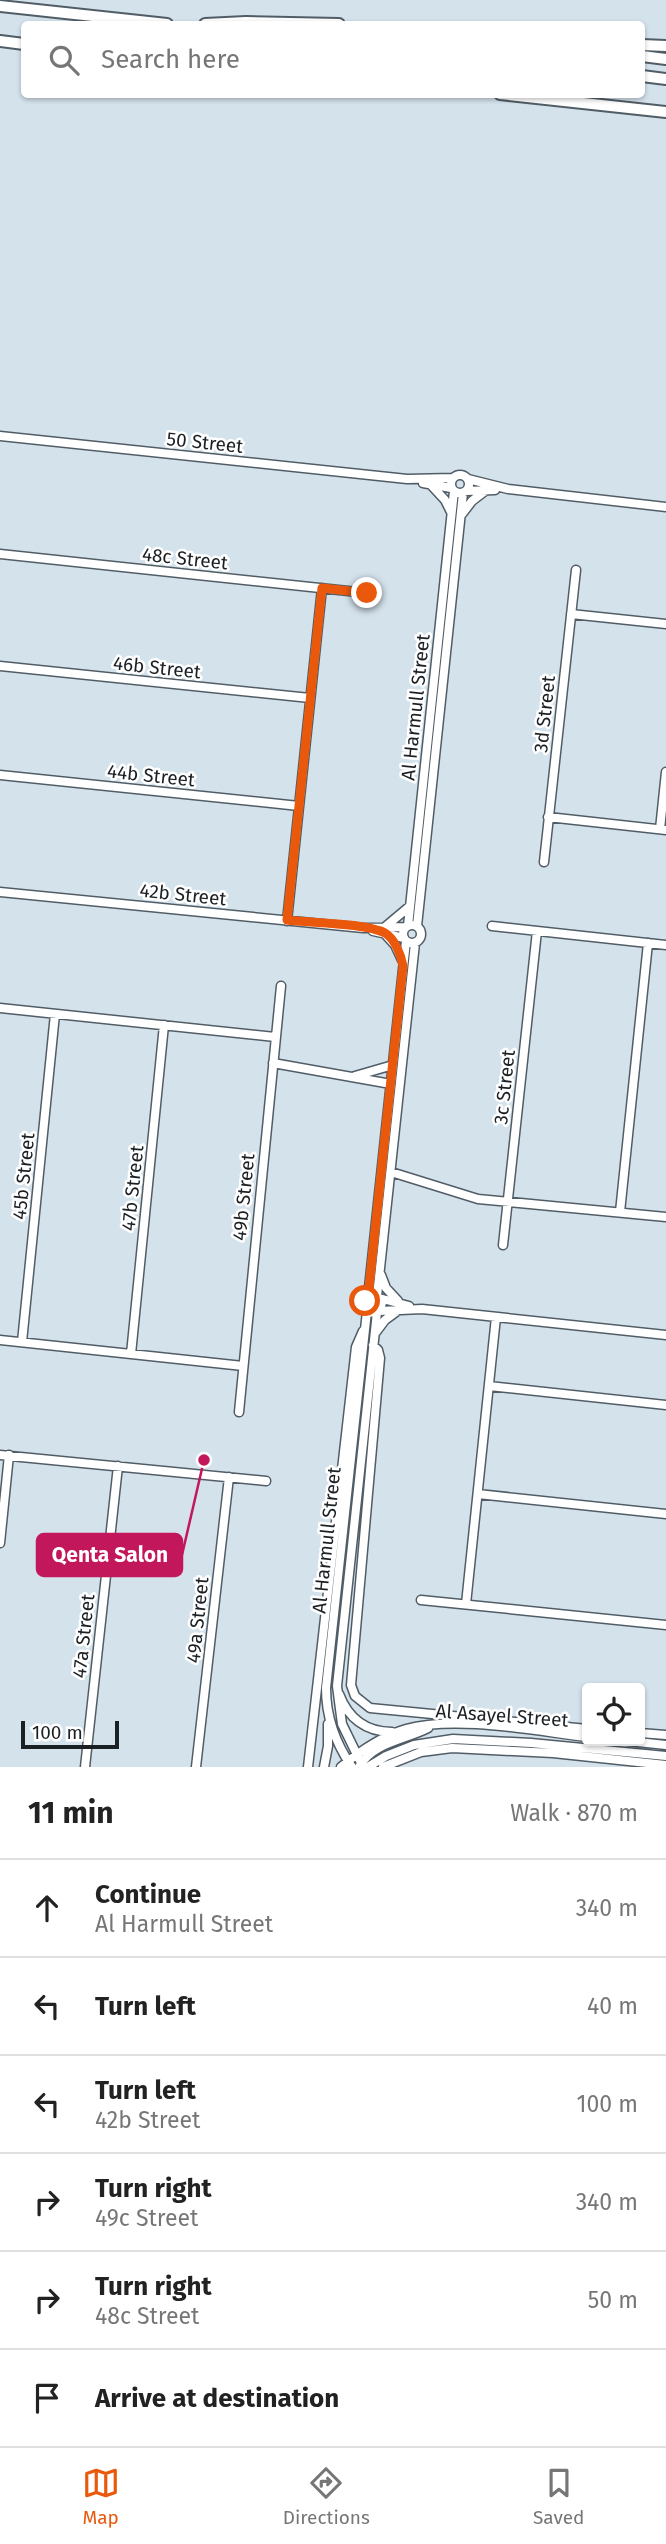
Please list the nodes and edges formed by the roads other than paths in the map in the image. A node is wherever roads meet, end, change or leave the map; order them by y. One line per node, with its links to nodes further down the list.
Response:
1 (0, 6): 2 (highway)
2 (139, 21)
3 (0, 41): 4 (highway)
4 (21, 44)
5 (645, 45): 6 (highway)
6 (666, 46)
7 (645, 56): 8 (highway)
8 (666, 58)
9 (645, 76): 10 (highway)
10 (666, 79)
11 (537, 98): 12 (highway)
12 (666, 112)
13 (0, 436): 15 (street, 50 Street)
14 (453, 478): 15 (street, 50 Street); 16 (street); 19 (street)
15 (407, 479): 17 (street, 50 Street)
16 (468, 479): 18 (street); 21 (street)
17 (430, 484): 19 (street, 50 Street); 23 (street)
18 (508, 489): 20 (street); 22 (street)
19 (452, 490): 21 (street); 23 (street, Al Harmull Street)
20 (487, 490): 21 (street); 24 (street)
21 (465, 492): 24 (street, Al Harmull Street)
22 (666, 507)
23 (451, 513): 40 (street, Al Harmull Street)
24 (461, 517): 42 (street, Al Harmull Street)
25 (0, 554): 27 (street, 48c Street)
26 (576, 570): 29 (street, 3d Street)
27 (322, 588): 28 (street, 48c Street); 32 (street)
28 (367, 593)
29 (571, 614): 30 (street); 36 (street, 3d Street)
30 (666, 624)
31 (0, 666): 32 (street, 46b Street)
32 (310, 698): 35 (street)
33 (666, 772): 37 (street)
34 (0, 775): 35 (street, 44b Street)
35 (299, 806): 41 (street)
36 (548, 817): 37 (street); 38 (street, 3d Street)
37 (663, 829)
38 (544, 862)
39 (0, 892): 41 (street, 42b Street)
40 (410, 906): 42 (street, Al Harmull Street); 44 (street)
41 (287, 920): 44 (street, 42b Street)
42 (410, 926): 44 (street, 42b Street); 46 (street); 46 (street)
43 (492, 926): 45 (street)
44 (384, 931): 46 (street, 42b Street); 49 (street)
45 (537, 931): 47 (street); 60 (street, 3c Street)
46 (409, 941): 49 (street); 59 (street)
47 (648, 943): 48 (street); 61 (street)
48 (666, 945)
49 (403, 966): 56 (street)
50 (281, 986): 54 (street, 49b Street)
51 (0, 1008): 52 (street)
52 (55, 1014): 53 (street); 73 (street, 45b Street)
53 (164, 1025): 54 (street); 75 (street, 47b Street)
54 (275, 1037): 55 (street, 49b Street)
55 (273, 1063): 57 (street); 76 (street, 49b Street)
56 (393, 1065): 57 (street); 58 (street)
57 (352, 1077): 58 (street)
58 (391, 1084): 65 (street)
59 (391, 1172): 60 (street); 64 (street)
60 (508, 1200): 61 (street); 63 (street, 3c Street)
61 (620, 1212): 62 (street)
62 (666, 1217)
63 (503, 1245)
64 (380, 1271): 65 (street); 66 (street)
65 (374, 1297): 66 (street); 67 (street); 67 (street)
66 (402, 1307): 67 (street); 68 (street); 70 (street)
67 (374, 1312): 69 (street, Al Harmull Street); 70 (street, Al Harmull Street)
68 (496, 1317): 71 (street); 77 (street)
69 (365, 1329): 93 (street, Al Harmull Street); 108 (street)
70 (374, 1334): 74 (street, Al Harmull Street)
71 (666, 1335)
72 (0, 1340): 73 (street)
73 (22, 1342): 75 (street)
74 (373, 1345): 86 (street); 87 (street, Al Harmull Street)
75 (131, 1354): 76 (street)
76 (243, 1366): 79 (street, 49b Street)
77 (489, 1386): 78 (street); 84 (street)
78 (666, 1405)
79 (239, 1412)
80 (5, 1455): 81 (street); 88 (street)
81 (118, 1466): 82 (street); 106 (street, 47a Street)
82 (229, 1477): 83 (street); 107 (street, 49a Street)
83 (266, 1480)
84 (478, 1494): 85 (street); 90 (street)
85 (666, 1514)
86 (364, 1520): 87 (street); 95 (street)
87 (355, 1532): 92 (street, Al Harmull Street)
88 (0, 1543)
89 (421, 1600): 90 (street)
90 (466, 1604): 91 (street)
91 (666, 1625)
92 (337, 1686): 96 (street); 104 (street, Al Harmull Street)
93 (327, 1710): 104 (street, Al Harmull Street); 109 (street)
94 (433, 1725): 96 (street, Al Asayel Street); 99 (street, Al Asayel Street); 104 (street)
95 (582, 1729)
96 (399, 1732): 104 (street, Al Asayel Street)
97 (645, 1733): 98 (street)
98 (666, 1735)
99 (582, 1737)
100 (645, 1743): 102 (street)
101 (484, 1745): 103 (street, Al Asayel Street); 104 (street, Al Asayel Street); 105 (street); 110 (street)
102 (666, 1745)
103 (666, 1756)
104 (356, 1765)
105 (666, 1765)
106 (85, 1767)
107 (197, 1767)
108 (308, 1767)
109 (324, 1767)
110 (383, 1767)

